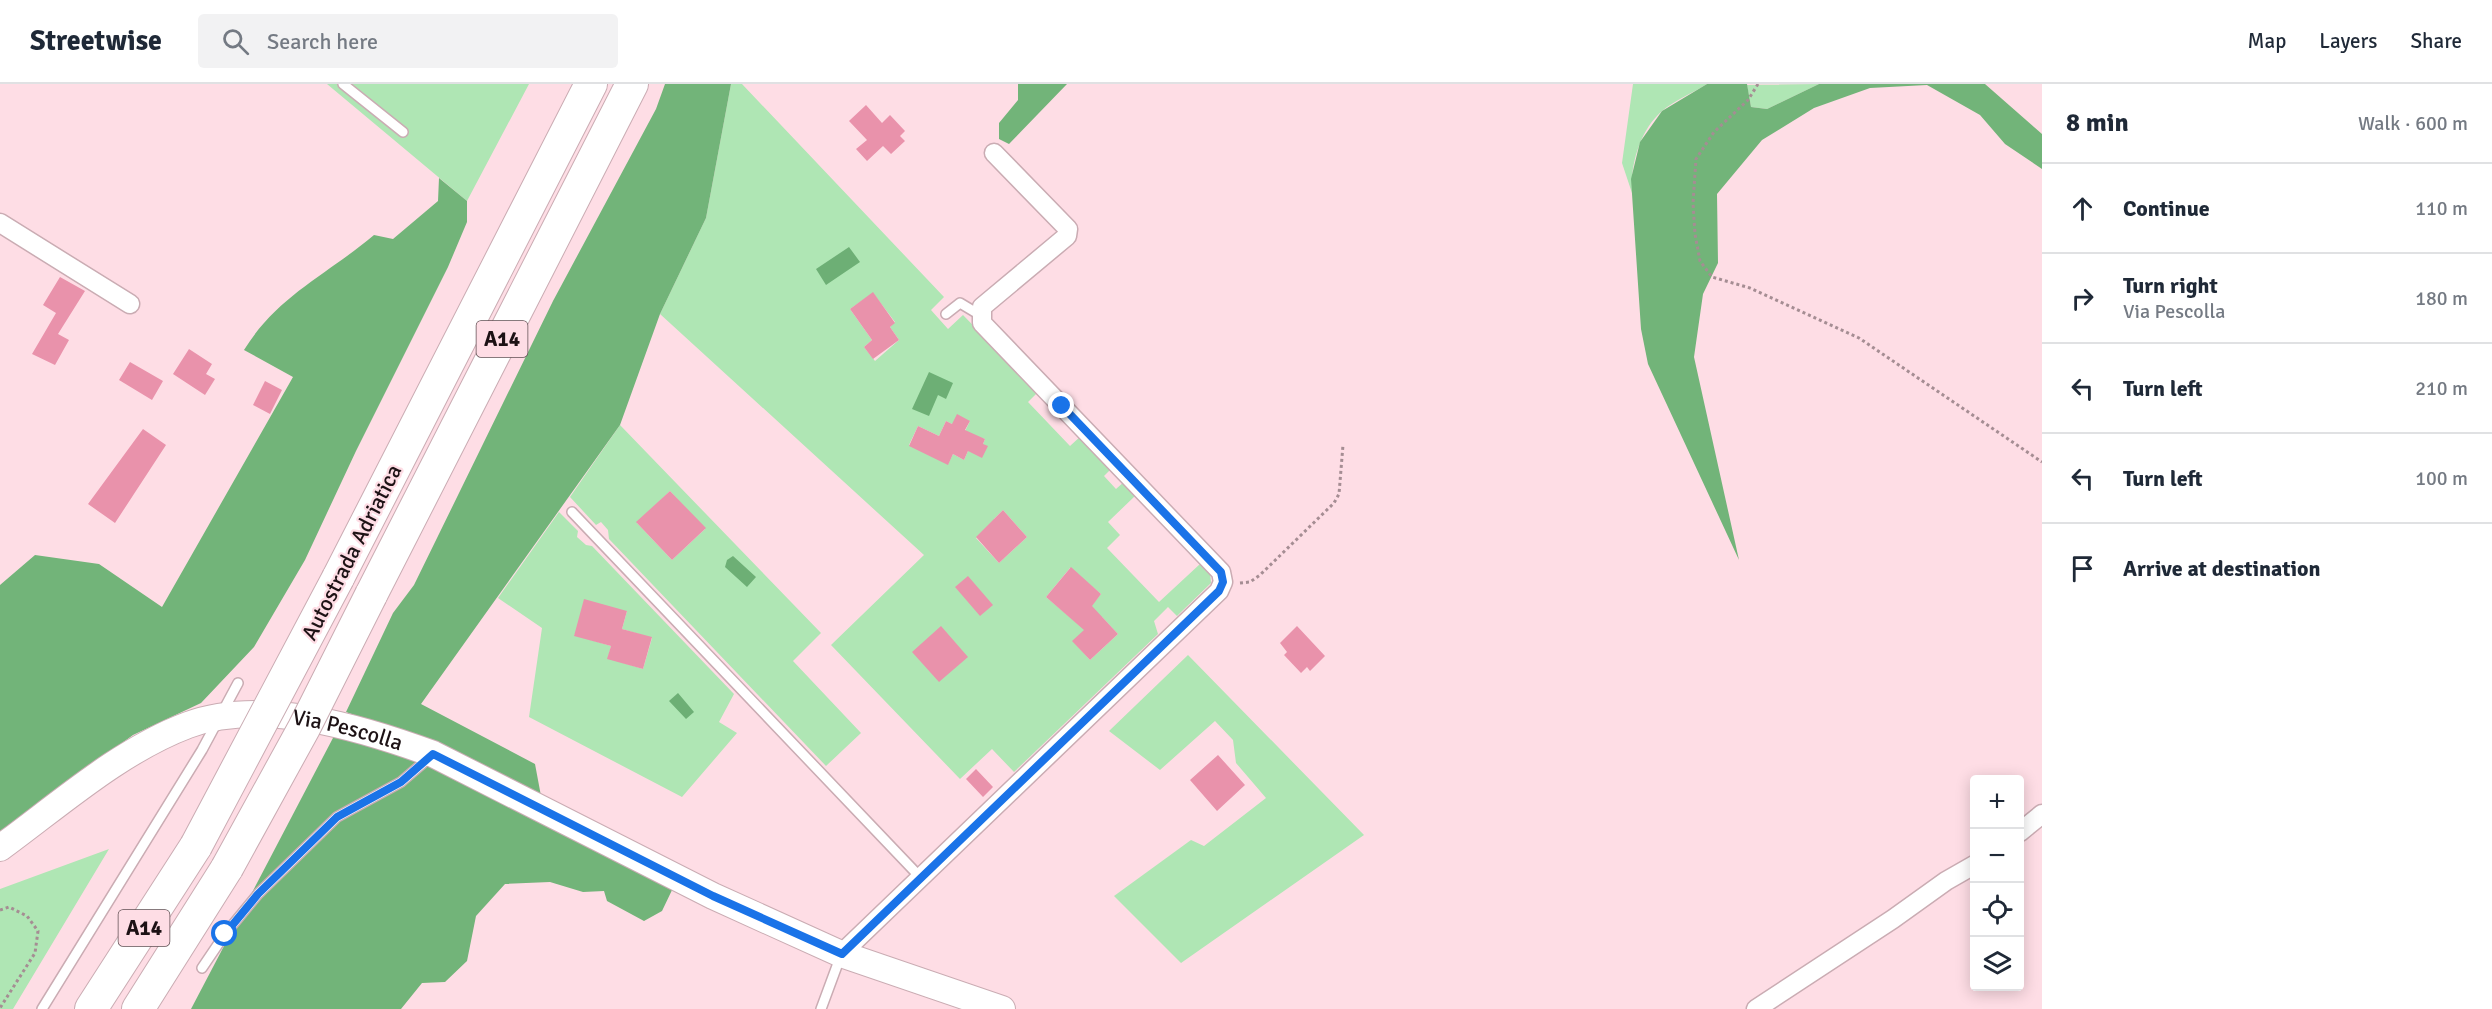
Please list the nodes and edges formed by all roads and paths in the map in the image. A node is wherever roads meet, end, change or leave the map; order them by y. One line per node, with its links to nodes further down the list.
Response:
1 (343, 84): 5 (lane)
2 (591, 84): 29 (highway, Autostrada Adriatica / A14, bridge)
3 (632, 84): 30 (highway, Autostrada Adriatica / A14, bridge)
4 (1758, 84): 12 (path)
5 (402, 132)
6 (994, 153): 10 (street)
7 (0, 223): 8 (street)
8 (130, 304)
9 (946, 314): 10 (lane)
10 (980, 315): 14 (street)
11 (1343, 445): 14 (path)
12 (2042, 462)
13 (572, 512): 22 (lane)
14 (1223, 582): 22 (street)
15 (238, 683): 16 (lane)
16 (217, 719): 17 (street, Via Pescolla); 20 (street, Via Pescolla); 28 (lane)
17 (433, 754): 24 (street, Via Pescolla); 25 (lane)
18 (2042, 814): 19 (street)
19 (2023, 829)
20 (0, 848)
21 (1970, 867): 27 (street)
22 (921, 878): 24 (street)
23 (0, 910): 26 (path)
24 (842, 954): 31 (lane); 32 (street, Via Pescolla)
25 (202, 968)
26 (0, 1008)
27 (1759, 1008)
28 (42, 1009)
29 (91, 1009)
30 (138, 1009)
31 (821, 1009)
32 (1002, 1009)

